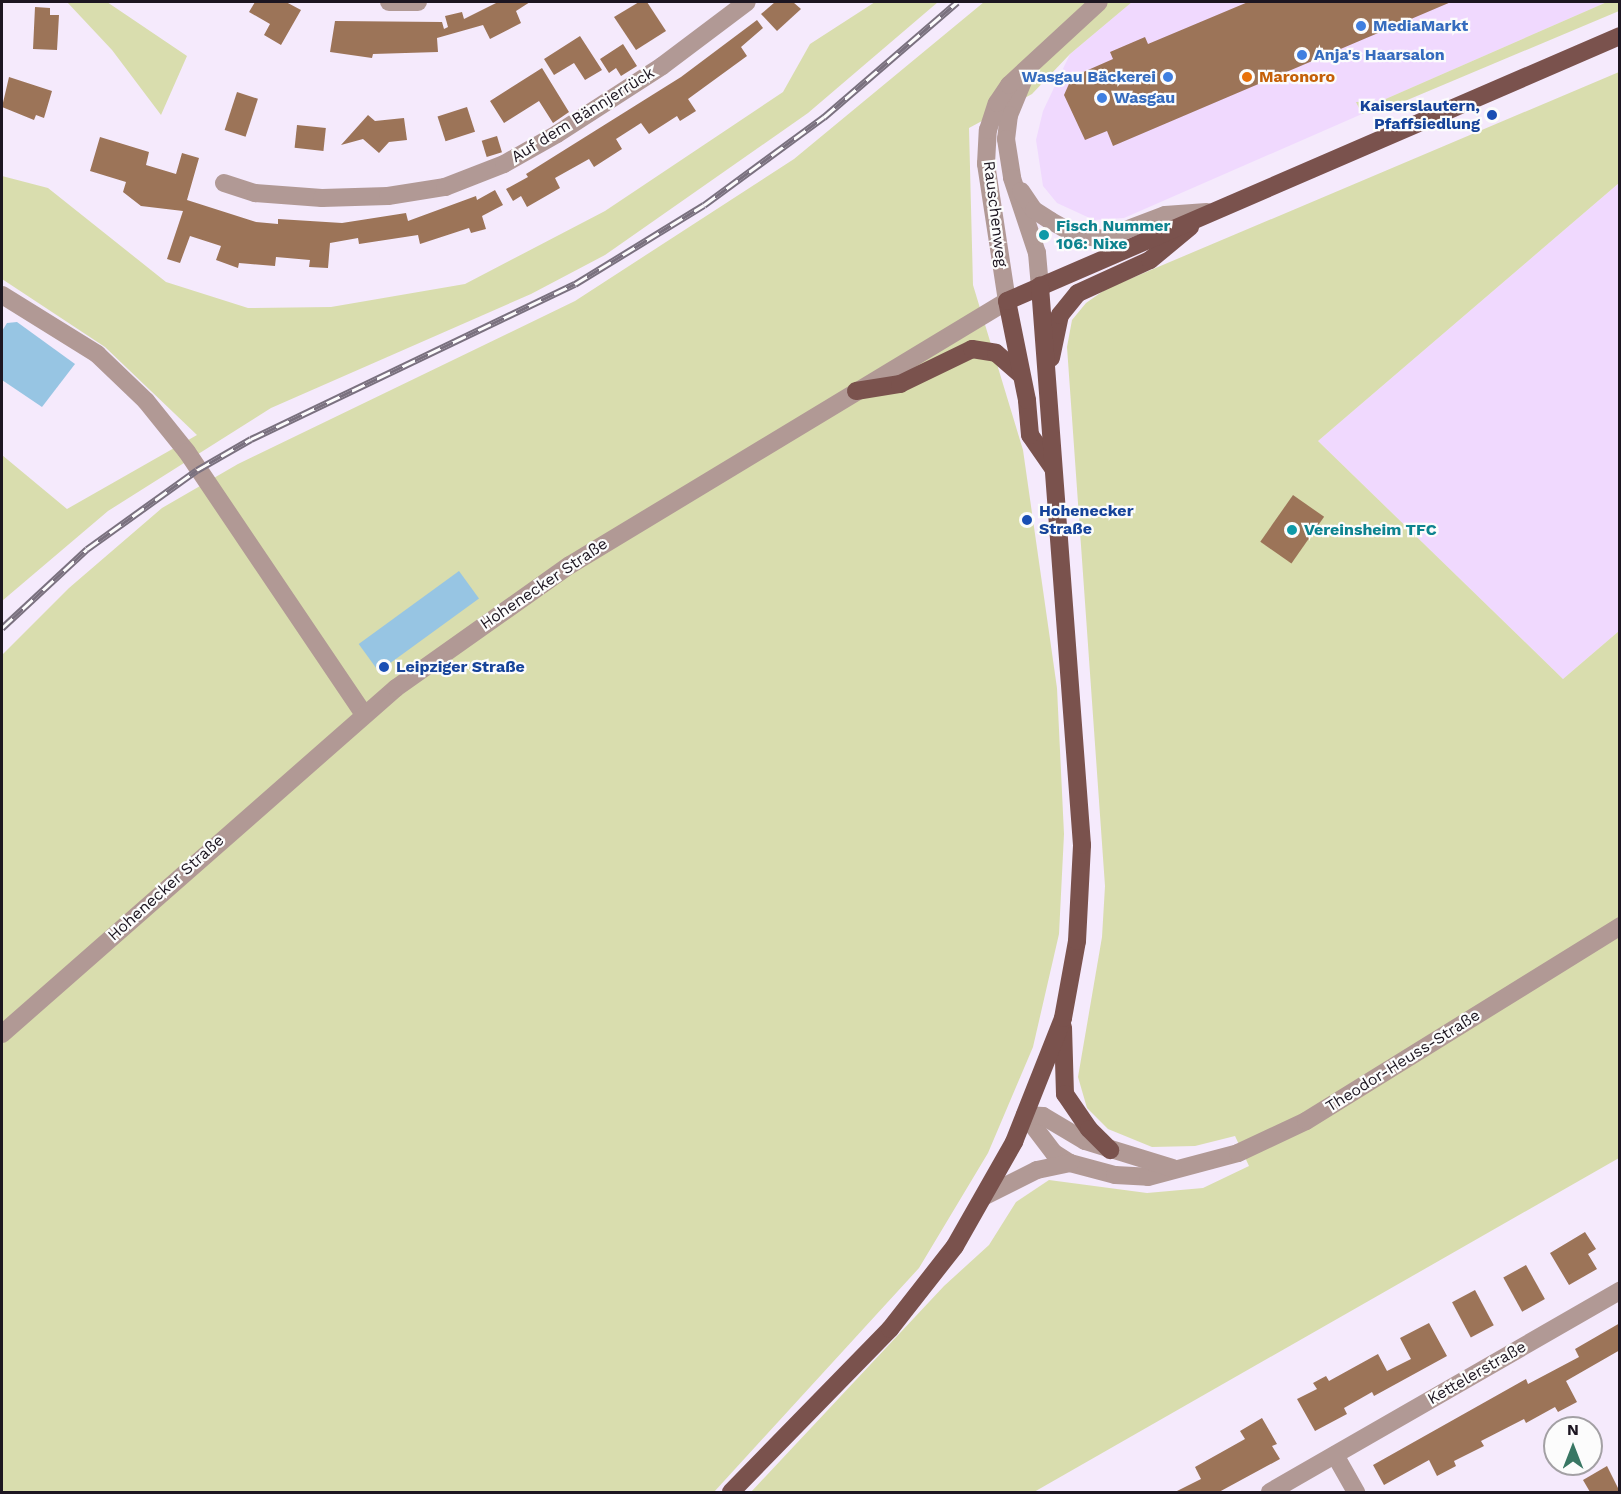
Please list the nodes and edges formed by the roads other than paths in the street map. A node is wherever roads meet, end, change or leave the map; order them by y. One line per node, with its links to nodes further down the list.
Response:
1 (389, 2): 2 (street)
2 (418, 2)
3 (747, 2): 8 (street, Auf dem Bännjerrück)
4 (1099, 2): 6 (street, Rauschenweg)
5 (1620, 36): 9 (main road, Hohenecker Straße)
6 (1028, 69): 7 (street, Rauschenweg); 12 (street, Rauschenweg)
7 (1012, 178): 9 (street); 10 (street, Rauschenweg)
8 (224, 183)
9 (1207, 212): 10 (main road, Hohenecker Straße); 14 (main road)
10 (1040, 286): 12 (main road, Hohenecker Straße); 14 (main road)
11 (2, 295): 17 (street)
12 (1007, 301): 13 (main road); 15 (street, Hohenecker Straße)
13 (1020, 374): 15 (main road); 16 (main road)
14 (1047, 379): 16 (main road)
15 (856, 391): 17 (street, Hohenecker Straße)
16 (1053, 469): 19 (main road)
17 (363, 713): 20 (street, Hohenecker Straße)
18 (1620, 926): 24 (street, Theodor-Heuss-Straße)
19 (1063, 1018): 21 (main road); 22 (main road)
20 (2, 1034)
21 (1025, 1115): 22 (street, Theodor-Heuss-Straße); 23 (street, Theodor-Heuss-Straße); 25 (main road)
22 (1110, 1150): 24 (street, Theodor-Heuss-Straße)
23 (1070, 1163): 24 (street, Theodor-Heuss-Straße); 25 (street)
24 (1174, 1168)
25 (985, 1196): 28 (main road)
26 (1620, 1291): 27 (street, Kettelerstraße)
27 (1335, 1455): 29 (street, Kettelerstraße); 30 (street)
28 (731, 1492)
29 (1270, 1492)
30 (1356, 1492)

